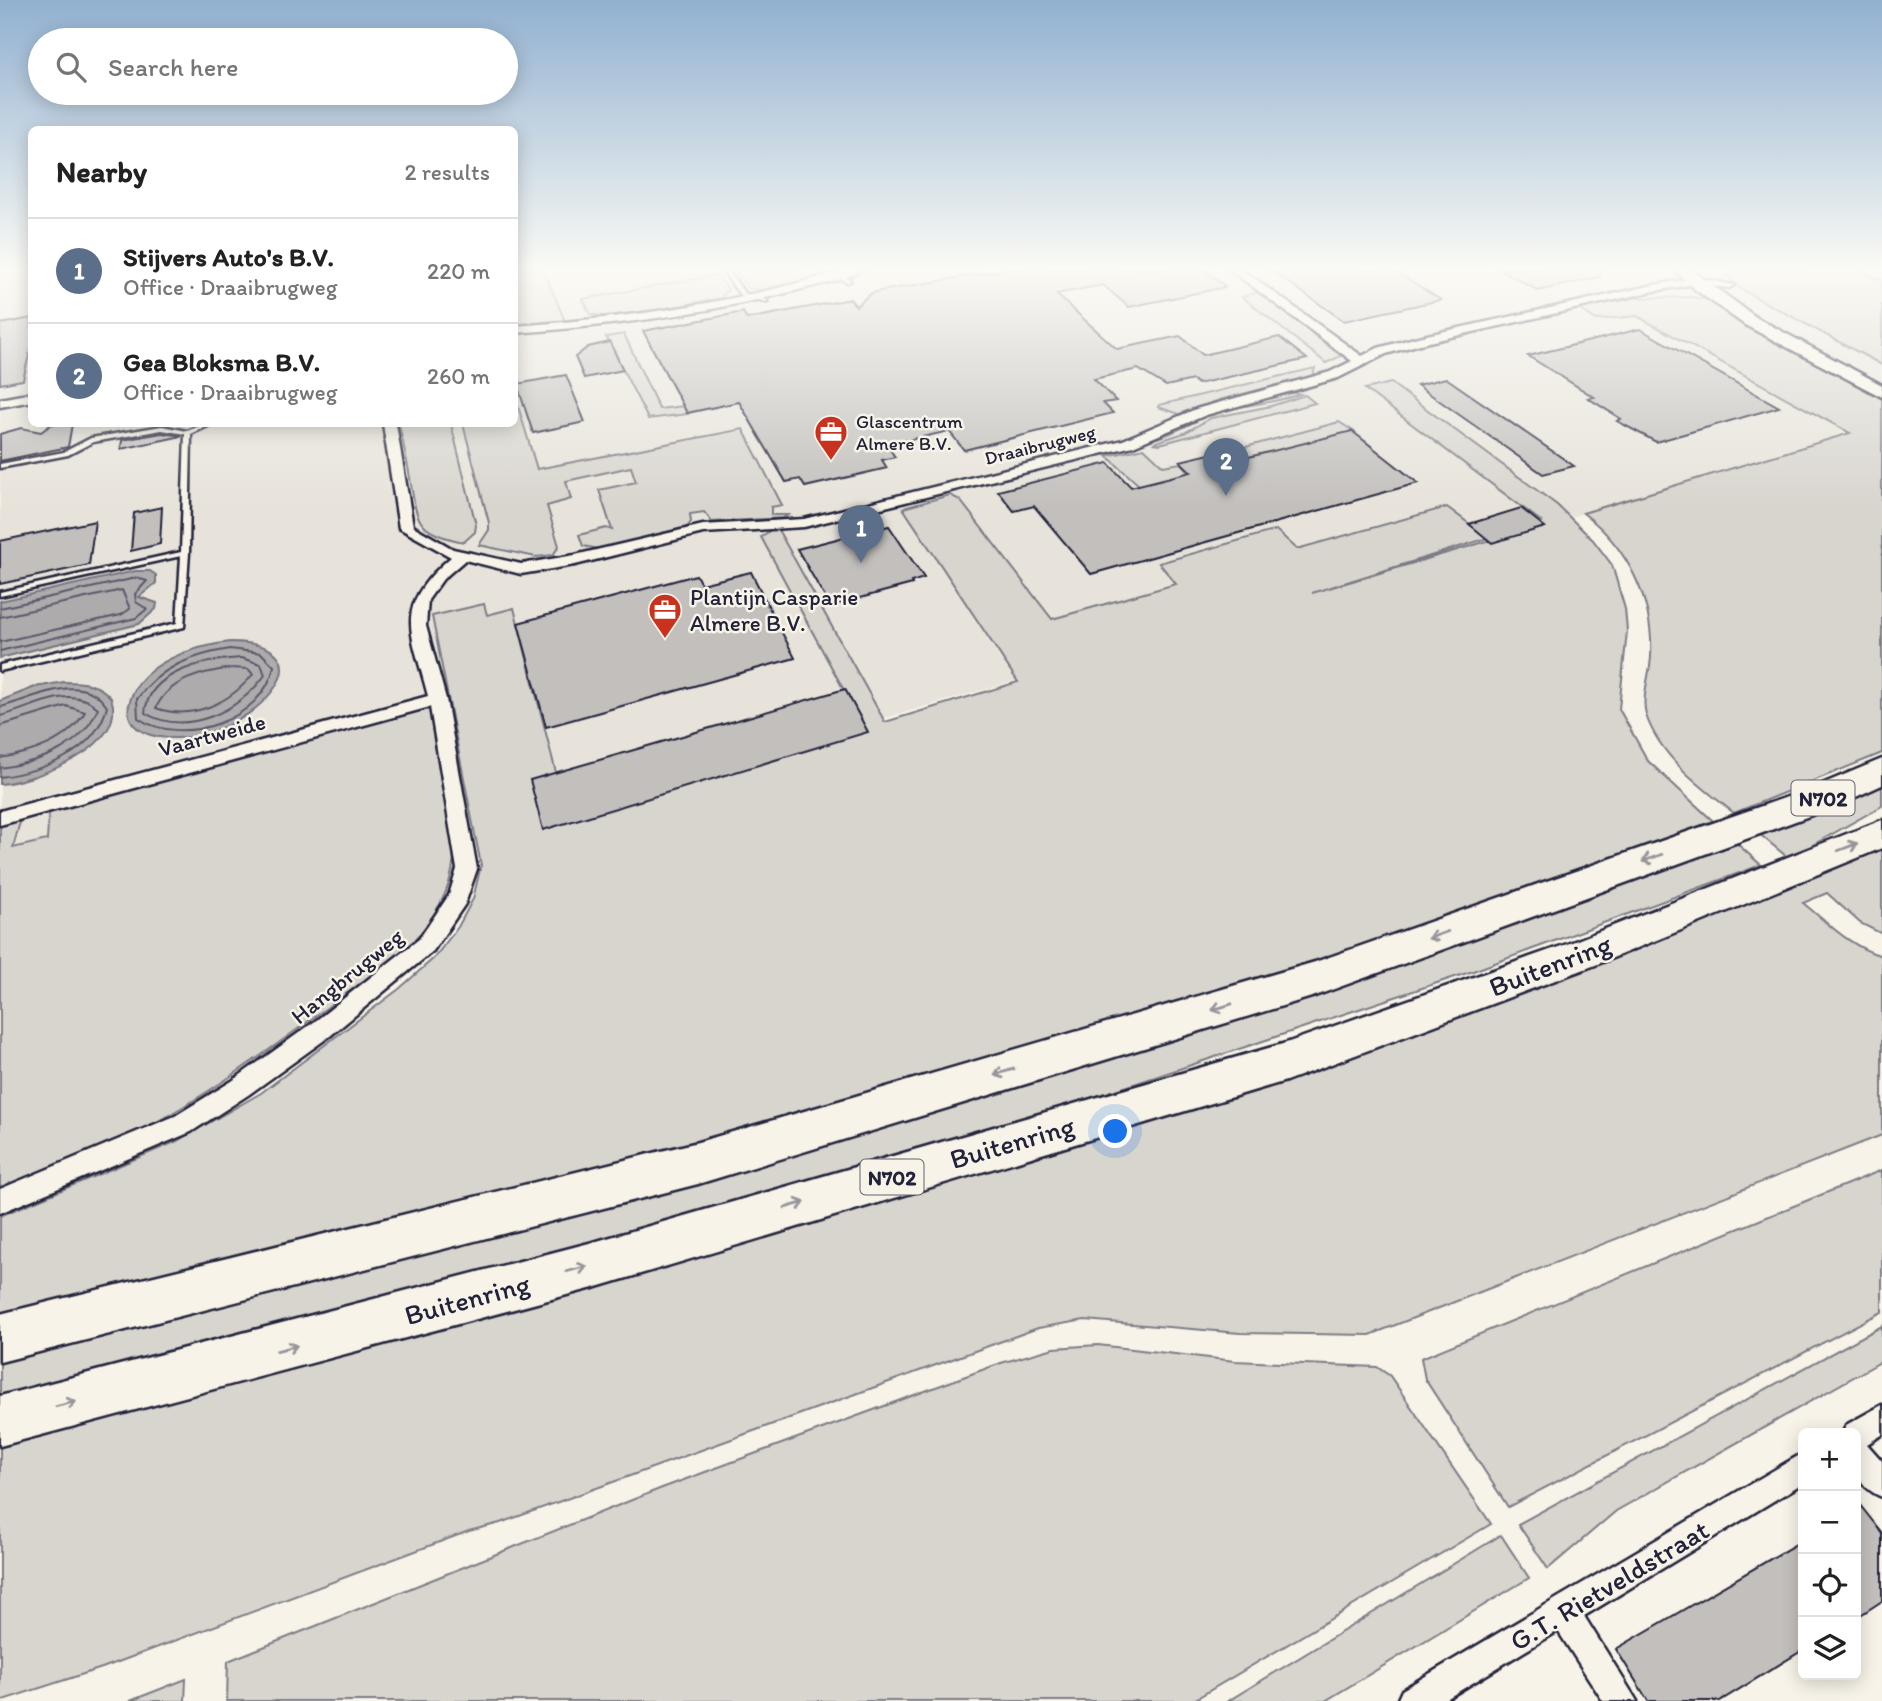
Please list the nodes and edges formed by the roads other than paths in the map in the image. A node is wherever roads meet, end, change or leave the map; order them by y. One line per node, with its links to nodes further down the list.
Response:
1 (1344, 348): 5 (street)
2 (1395, 348): 5 (street, Draaibrugweg)
3 (1801, 348): 7 (main road)
4 (1833, 348): 6 (main road)
5 (1360, 360): 15 (street, Draaibrugweg)
6 (1882, 374)
7 (1882, 392)
8 (28, 398): 9 (street)
9 (0, 403)
10 (202, 427): 12 (lane)
11 (389, 427): 15 (street, Draaibrugweg)
12 (188, 433): 13 (lane); 14 (lane)
13 (0, 466)
14 (185, 553): 16 (lane); 17 (lane)
15 (461, 555): 18 (street, Hangbrugweg)
16 (0, 594)
17 (0, 668)
18 (437, 699): 20 (street, Vaartweide); 22 (street, Hangbrugweg)
19 (1882, 771): 23 (highway, N702, one-way to 23)
20 (0, 818)
21 (1882, 834): 25 (highway, Buitenring / N702, one-way to 21)
22 (0, 1201)
23 (0, 1338)
24 (1882, 1419): 26 (street)
25 (0, 1421)
26 (1861, 1432)
27 (1861, 1458): 29 (street)
28 (1798, 1470): 30 (street, G.T. Rietveldstraat)
29 (1882, 1483)
30 (1564, 1613): 31 (street, G.T. Rietveldstraat); 32 (street)
31 (1413, 1701)
32 (1621, 1701)

